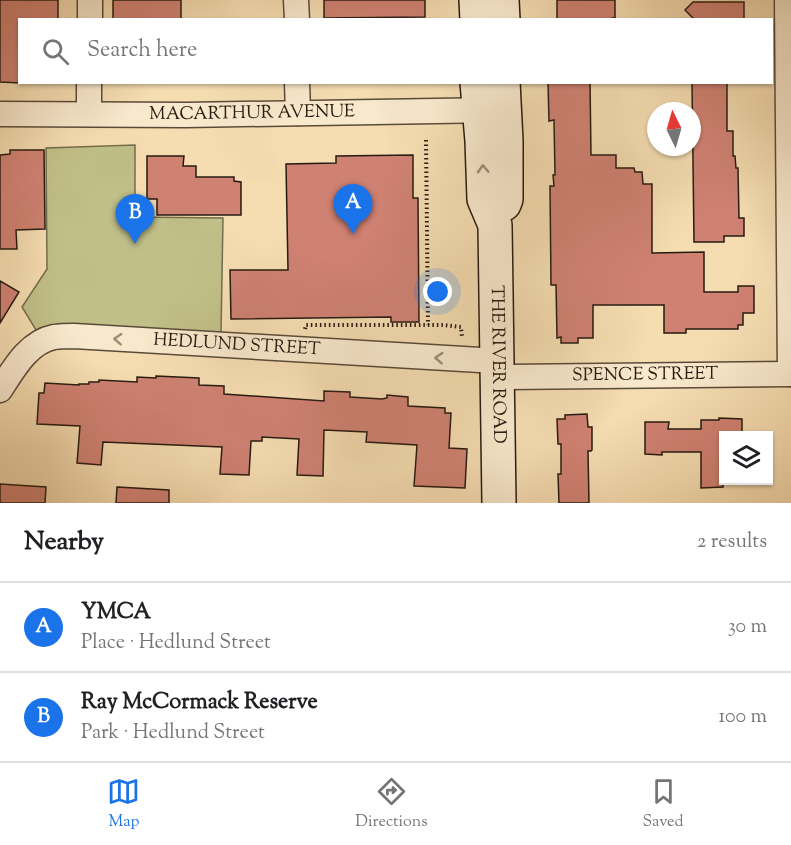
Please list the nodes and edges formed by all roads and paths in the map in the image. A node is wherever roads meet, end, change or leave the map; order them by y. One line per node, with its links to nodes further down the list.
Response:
1 (90, 0): 6 (street)
2 (296, 0): 7 (street)
3 (476, 0): 8 (main road)
4 (502, 0): 9 (main road)
5 (787, 0): 21 (street)
6 (90, 18)
7 (297, 18)
8 (477, 18)
9 (503, 18)
10 (89, 84): 15 (street)
11 (297, 84): 13 (street)
12 (491, 97): 13 (street, MACARTHUR AVENUE); 20 (main road, THE RIVER ROAD)
13 (298, 113): 15 (street, MACARTHUR AVENUE)
14 (0, 114): 15 (street, MACARTHUR AVENUE)
15 (89, 114)
16 (426, 140): 17 (path)
17 (428, 325): 18 (path); 19 (path)
18 (304, 336)
19 (462, 347)
20 (497, 369): 21 (street, SPENCE STREET); 22 (street, HEDLUND STREET, one-way to 22); 23 (main road, THE RIVER ROAD)
21 (791, 374)
22 (0, 390)
23 (499, 503)

